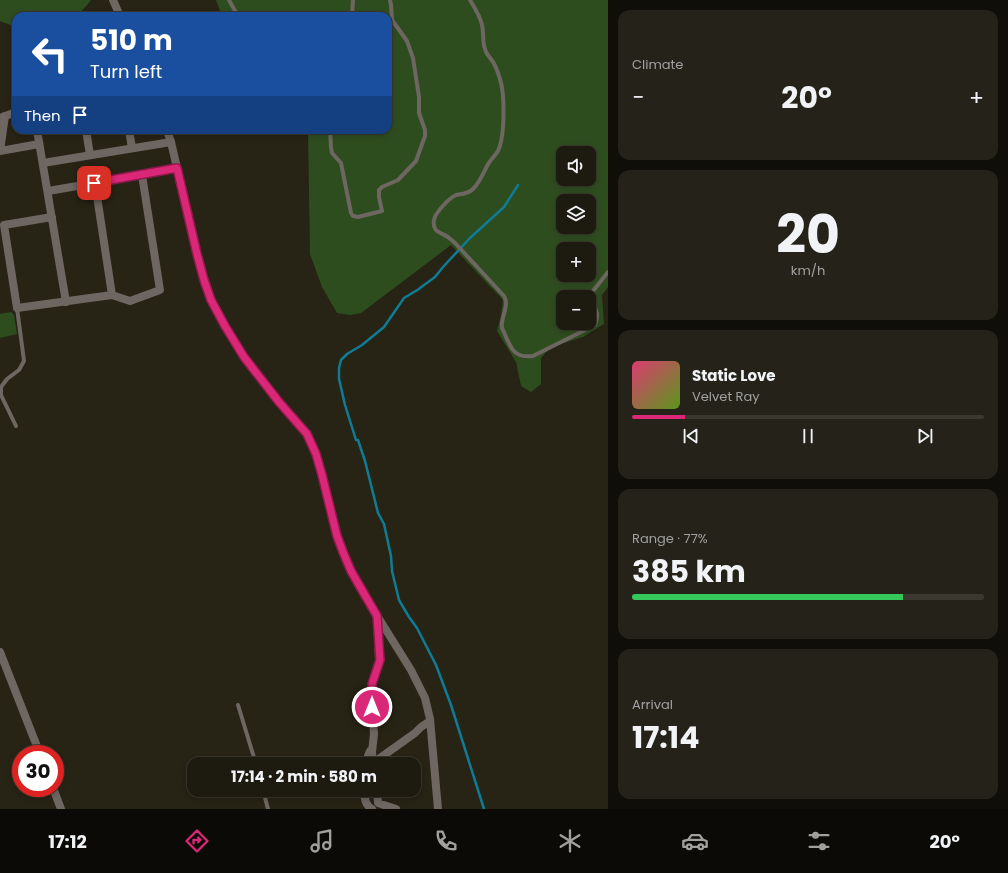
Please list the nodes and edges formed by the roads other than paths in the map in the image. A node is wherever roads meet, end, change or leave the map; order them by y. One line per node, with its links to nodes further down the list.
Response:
1 (113, 0): 6 (street)
2 (230, 0): 7 (lane)
3 (353, 0): 8 (lane)
4 (390, 0): 9 (lane)
5 (470, 0): 28 (lane)
6 (118, 12)
7 (236, 12)
8 (352, 12)
9 (391, 12)
10 (392, 20): 17 (lane)
11 (12, 113): 12 (street)
12 (2, 117): 19 (street)
13 (38, 134): 19 (street)
14 (87, 134): 21 (street)
15 (130, 134): 20 (street)
16 (168, 134): 18 (street)
17 (330, 134)
18 (171, 142): 20 (street); 23 (street)
19 (39, 144): 22 (street)
20 (132, 148): 21 (street)
21 (90, 155): 22 (street)
22 (43, 163): 26 (street)
23 (177, 168): 24 (street); 33 (street)
24 (142, 175): 25 (street); 29 (street)
25 (94, 183): 26 (street); 29 (street)
26 (48, 191): 27 (street)
27 (52, 217): 30 (street); 31 (street)
28 (608, 272)
29 (112, 295): 30 (street)
30 (66, 302): 31 (street)
31 (17, 308): 32 (lane)
32 (16, 426)
33 (377, 616): 36 (street); 39 (street)
34 (0, 652): 37 (street)
35 (238, 705): 38 (lane)
36 (430, 721): 40 (street); 49 (street)
37 (36, 745)
38 (254, 757)
39 (372, 757)
40 (381, 757)
41 (56, 797): 45 (street)
42 (265, 797): 46 (lane)
43 (365, 797): 47 (street)
44 (378, 797): 48 (street)
45 (61, 809)
46 (268, 809)
47 (372, 809)
48 (396, 809)
49 (438, 809)

